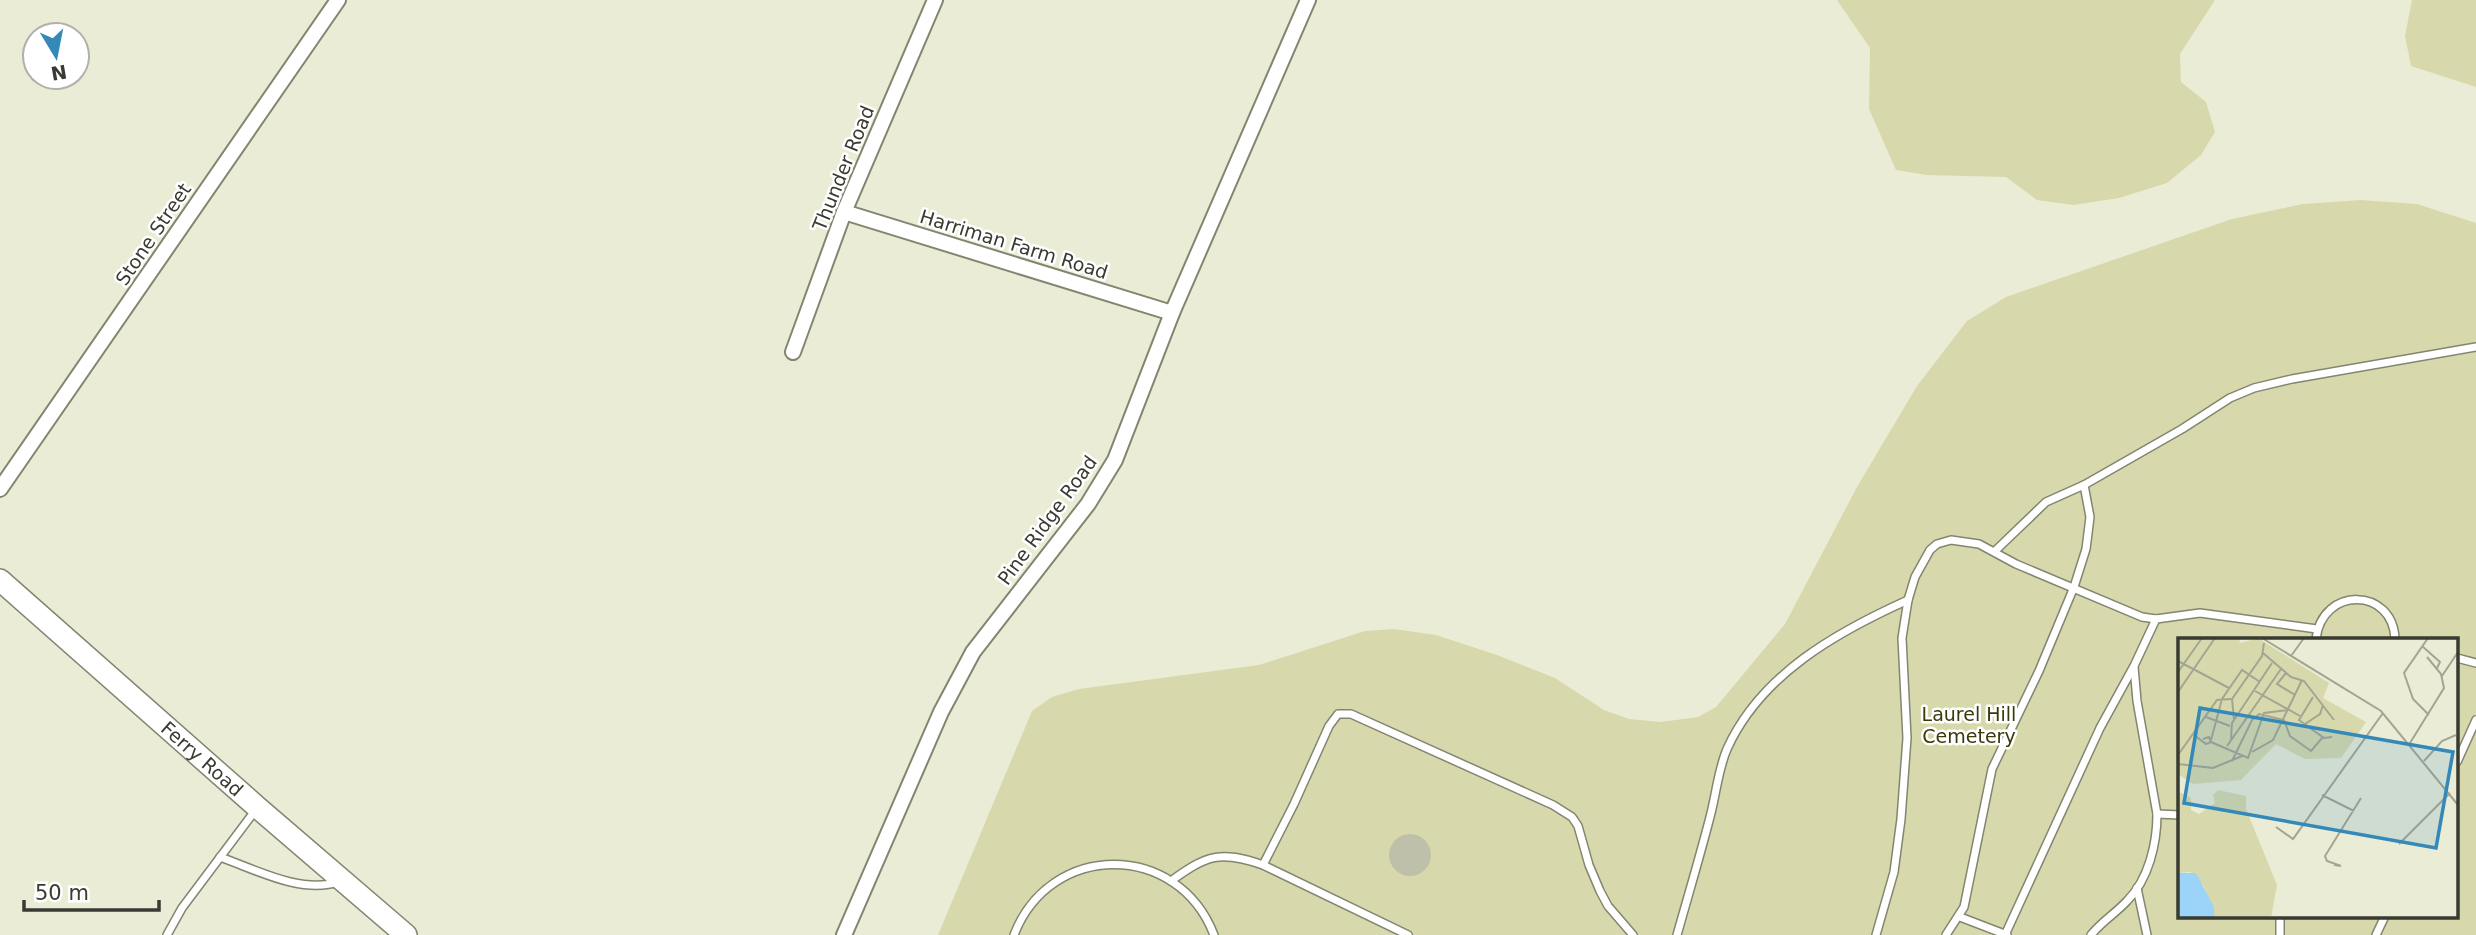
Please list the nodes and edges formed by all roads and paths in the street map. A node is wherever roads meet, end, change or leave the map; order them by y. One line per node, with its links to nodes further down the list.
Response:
1 (338, 0): 9 (street, Stone Street)
2 (934, 0): 4 (street, Thunder Road)
3 (1308, 0): 5 (street, Pine Ridge Road)
4 (844, 212): 5 (street, Harriman Farm Road); 7 (street, Thunder Road)
5 (1172, 313): 35 (street, Pine Ridge Road)
6 (2476, 347): 8 (lane)
7 (793, 352)
8 (2084, 485): 10 (lane); 12 (lane)
9 (0, 489)
10 (1995, 551): 12 (lane); 13 (lane)
11 (0, 580): 23 (main road, Ferry Road)
12 (2074, 587): 14 (lane); 31 (lane)
13 (1908, 600): 40 (lane); 41 (lane)
14 (2156, 619): 15 (lane); 20 (lane)
15 (2317, 629): 16 (lane); 17 (lane)
16 (2316, 638)
17 (2395, 638)
18 (2458, 658): 19 (lane)
19 (2476, 663)
20 (2134, 666): 24 (lane); 43 (lane)
21 (2476, 720): 22 (lane)
22 (2458, 760)
23 (257, 807): 26 (lane); 28 (main road, Ferry Road)
24 (2157, 814): 25 (lane); 30 (lane)
25 (2178, 815)
26 (220, 857): 28 (lane); 33 (lane)
27 (1263, 865): 29 (lane); 38 (lane); 39 (lane)
28 (343, 881): 34 (main road, Ferry Road)
29 (1171, 881): 36 (lane); 37 (lane)
30 (2137, 888): 44 (lane); 45 (lane)
31 (1960, 917): 42 (lane); 43 (lane)
32 (2384, 918): 46 (lane)
33 (167, 935)
34 (406, 935)
35 (844, 935)
36 (1014, 935)
37 (1214, 935)
38 (1408, 935)
39 (1633, 935)
40 (1677, 935)
41 (1876, 935)
42 (1946, 935)
43 (2006, 935)
44 (2091, 935)
45 (2147, 935)
46 (2376, 935)

